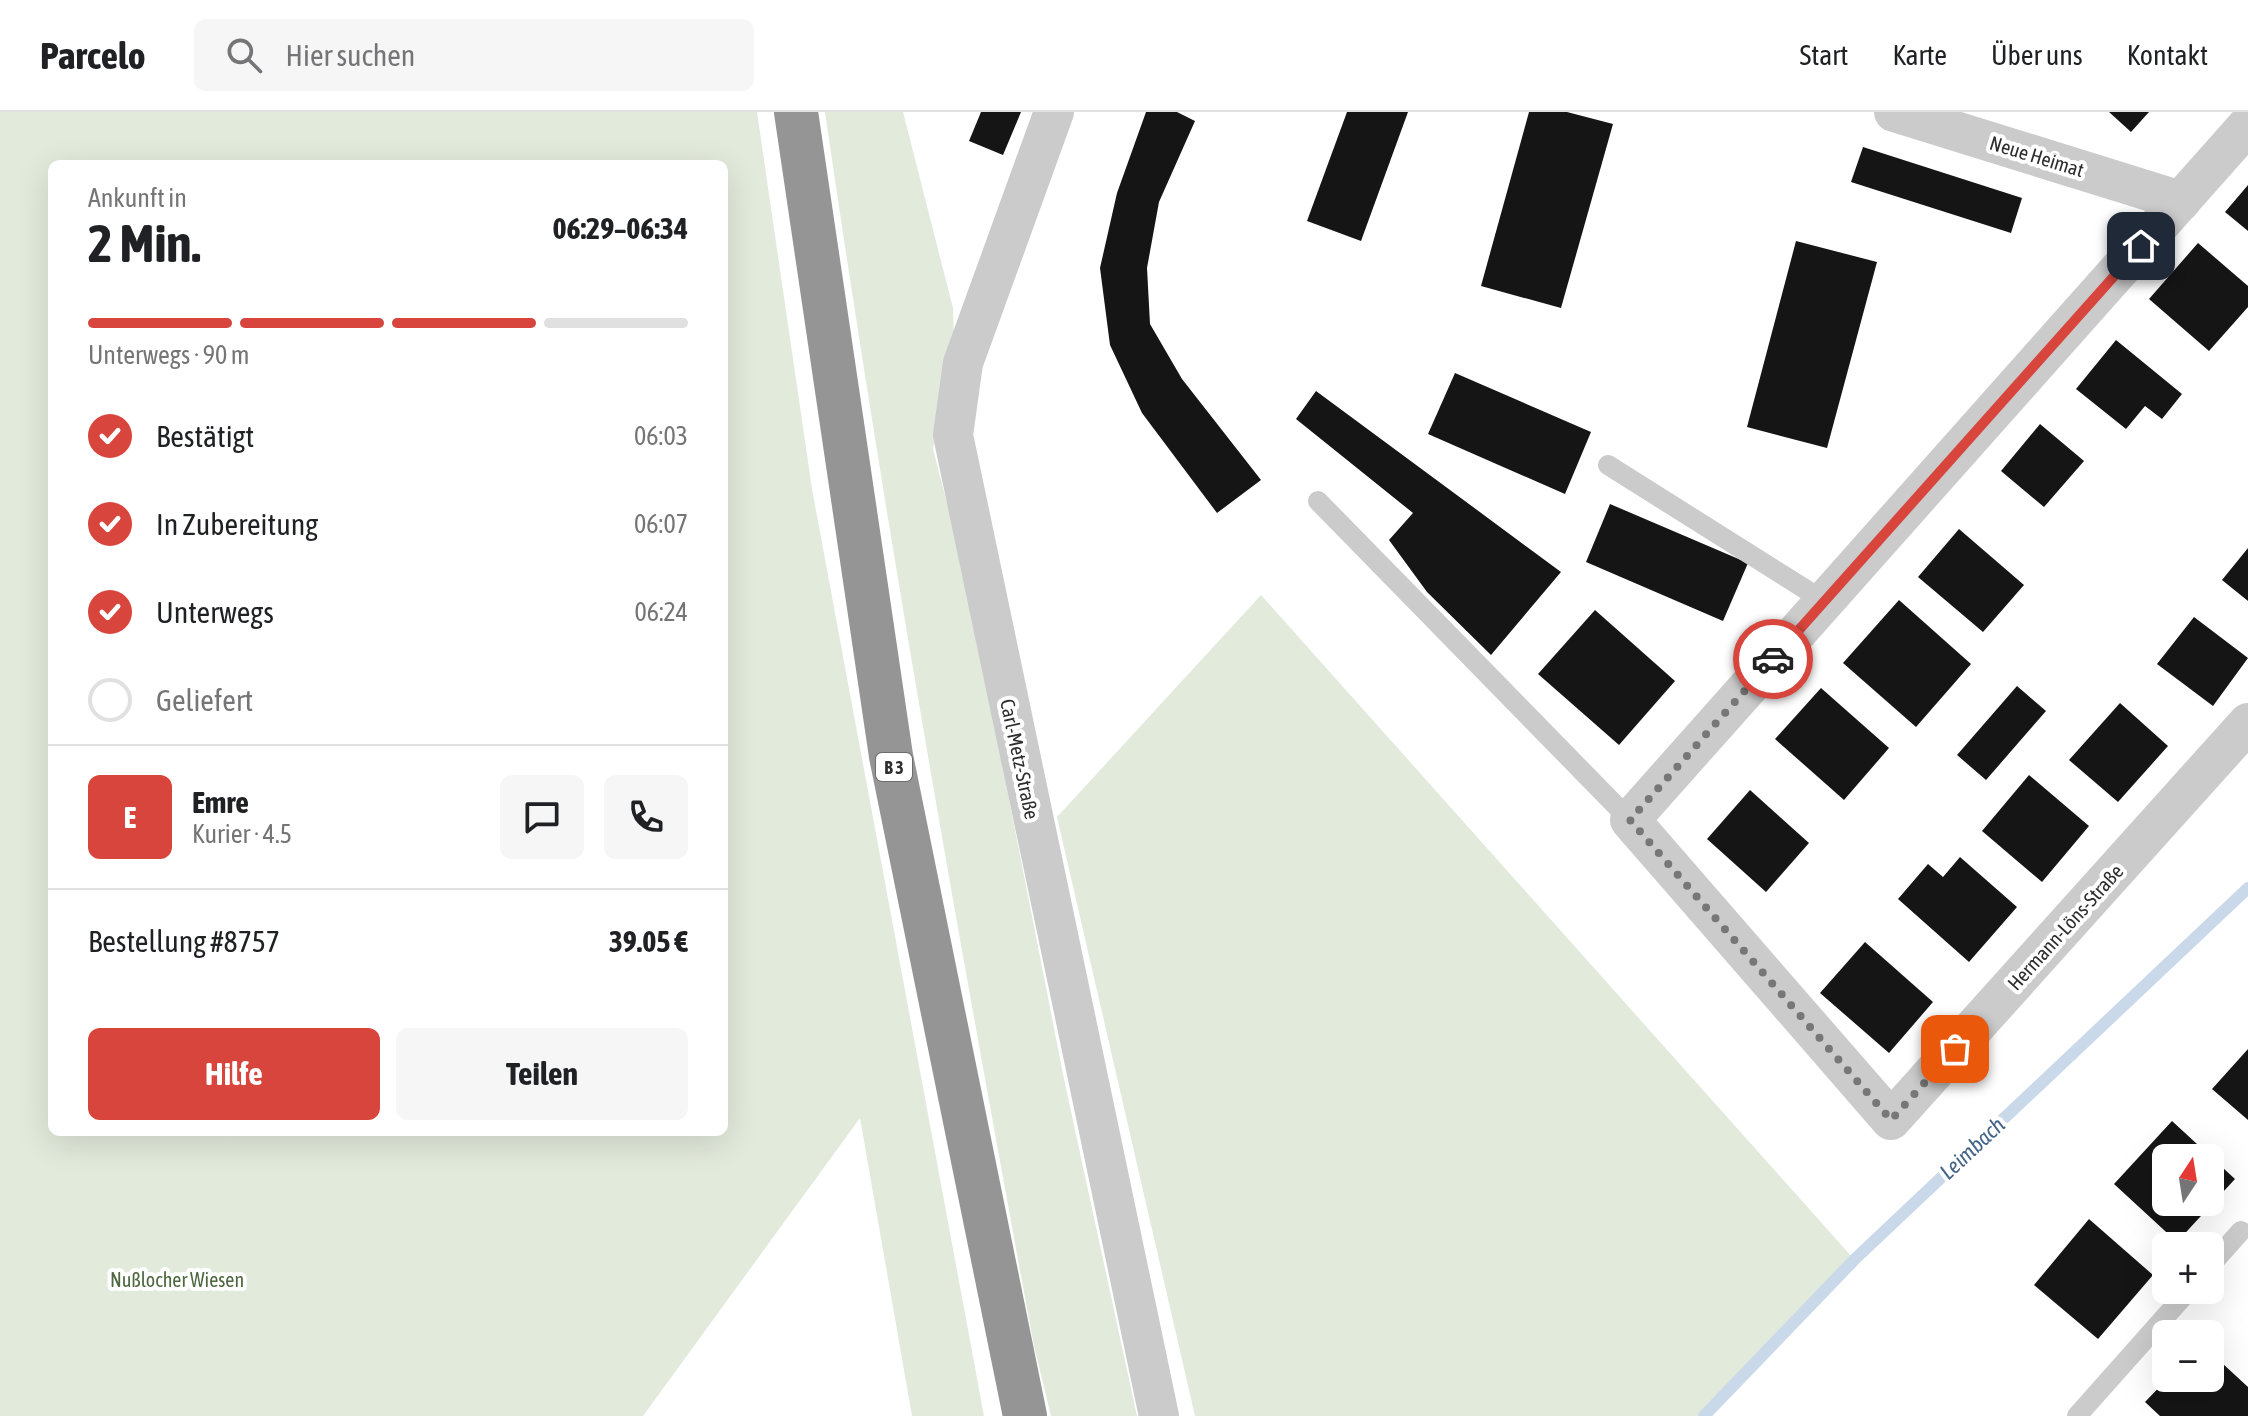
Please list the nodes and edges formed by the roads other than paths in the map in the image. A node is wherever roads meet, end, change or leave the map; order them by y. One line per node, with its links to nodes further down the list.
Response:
1 (796, 112): 14 (highway, B 3)
2 (1054, 112): 15 (street, Carl-Metz-Straße)
3 (1894, 112): 5 (street, Neue Heimat)
4 (2248, 125): 5 (street)
5 (2181, 201): 8 (street)
6 (1608, 465): 8 (lane)
7 (1318, 501): 10 (lane)
8 (1824, 601): 10 (street)
9 (2248, 723): 10 (street, Hermann-Löns-Straße)
10 (1630, 820)
11 (2246, 1230): 12 (lane)
12 (2224, 1252)
13 (2177, 1304): 16 (lane)
14 (1025, 1416)
15 (1159, 1416)
16 (2077, 1416)

